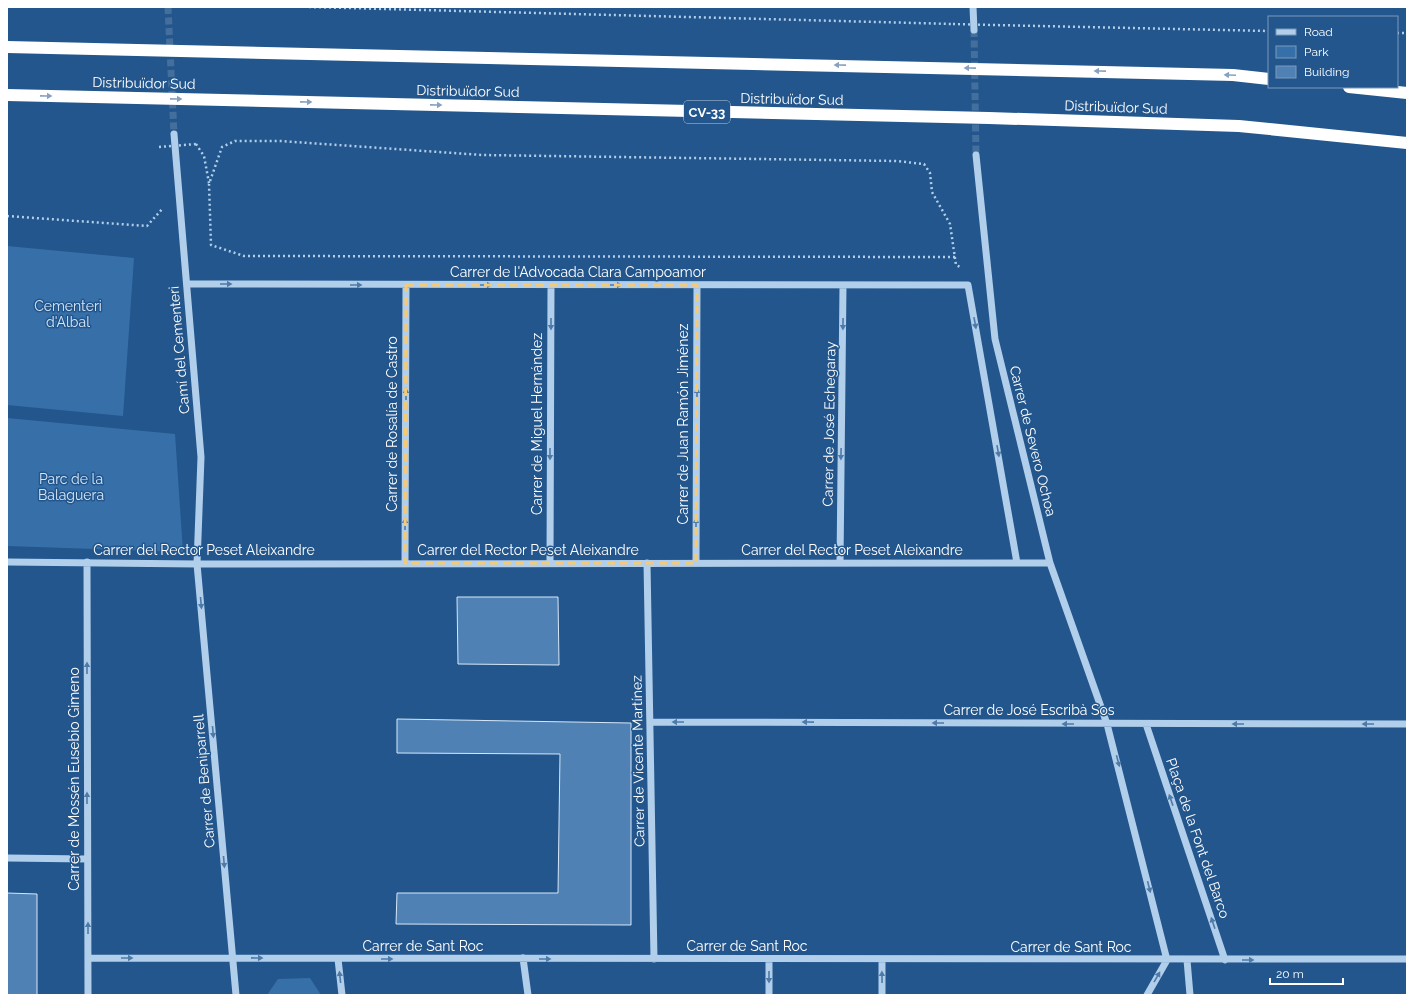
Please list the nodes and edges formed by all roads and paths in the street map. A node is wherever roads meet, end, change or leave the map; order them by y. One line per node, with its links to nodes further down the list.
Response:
1 (309, 7): 4 (path, bridge)
2 (973, 7): 3 (street)
3 (974, 30)
4 (1268, 30)
5 (7, 47): 6 (highway, one-way to 5)
6 (1268, 79)
7 (1359, 88): 8 (highway)
8 (1407, 93)
9 (7, 95): 11 (highway, Distribuïdor Sud / CV-33, one-way to 11)
10 (174, 134): 19 (street, Camí del Cementeri)
11 (1407, 143)
12 (160, 154): 14 (path, bridge)
13 (976, 154): 18 (street, Carrer de Severo Ochoa)
14 (209, 184): 17 (path); 17 (path)
15 (166, 205): 16 (path)
16 (7, 216)
17 (955, 257): 18 (path)
18 (988, 271): 26 (street, Carrer de Severo Ochoa)
19 (187, 284): 20 (street, Carrer de l'Advocada Clara Campoamor, one-way to 20); 33 (street, Camí del Cementeri)
20 (406, 285): 21 (street, Carrer de l'Advocada Clara Campoamor, one-way to 21); 27 (street, Carrer de Rosalía de Castro, one-way to 20)
21 (551, 285): 22 (street, Carrer de l'Advocada Clara Campoamor, one-way to 22); 28 (street, Carrer de Miguel Hernández, one-way to 28)
22 (697, 285): 23 (street, Carrer de l'Advocada Clara Campoamor); 30 (street, Carrer de Juan Ramón Jiménez, one-way to 22)
23 (843, 285): 31 (street, Carrer de José Echegaray, one-way to 31); 32 (street, Carrer de l'Advocada Clara Campoamor, one-way to 32)
24 (7, 562): 25 (street, Carrer del Rector Peset Aleixandre)
25 (87, 562): 33 (street, Carrer del Rector Peset Aleixandre); 39 (street, Carrer de Mossén Eusebio Gimeno, one-way to 25)
26 (1050, 562): 32 (street, Carrer del Rector Peset Aleixandre); 35 (street, Carrer de Severo Ochoa)
27 (405, 563): 28 (street, Carrer del Rector Peset Aleixandre); 33 (street, Carrer del Rector Peset Aleixandre)
28 (550, 563): 29 (street, Carrer del Rector Peset Aleixandre)
29 (647, 563): 30 (street, Carrer del Rector Peset Aleixandre); 34 (street, Carrer de Vicente Martínez)
30 (696, 563): 31 (street, Carrer del Rector Peset Aleixandre)
31 (840, 563): 32 (street, Carrer del Rector Peset Aleixandre)
32 (1017, 563)
33 (197, 564): 41 (street, Carrer de Beniparrell, one-way to 41)
34 (651, 722): 35 (street, Carrer de José Escribà Sos, one-way to 34); 44 (street, Carrer de Vicente Martínez)
35 (1107, 724): 36 (street, Carrer de José Escribà Sos); 48 (street, one-way to 48)
36 (1146, 724): 37 (street, Carrer de José Escribà Sos, one-way to 36); 50 (street, Plaça de la Font del Barco, one-way to 36)
37 (1407, 724)
38 (7, 858): 39 (street)
39 (87, 859): 40 (street, Carrer de Mossén Eusebio Gimeno, one-way to 39)
40 (88, 958): 41 (street, Carrer de Sant Roc, one-way to 41); 51 (street, Carrer de Mossén Eusebio Gimeno)
41 (233, 958): 43 (street, Carrer de Sant Roc, one-way to 43); 52 (street, Carrer de Beniparrell)
42 (523, 958): 43 (street, Carrer de Sant Roc, one-way to 42); 44 (street, Carrer de Sant Roc, one-way to 44); 54 (street)
43 (338, 959): 53 (street, one-way to 43)
44 (654, 959): 45 (street, Carrer de Sant Roc)
45 (768, 959): 46 (street, Carrer de Sant Roc); 55 (street, one-way to 55)
46 (882, 959): 48 (street, Carrer de Sant Roc); 56 (street, one-way to 46)
47 (1407, 959): 50 (street, Carrer de Sant Roc, one-way to 47)
48 (1167, 960): 49 (street, Carrer de Sant Roc); 57 (street, one-way to 48)
49 (1187, 960): 50 (street, Carrer de Sant Roc); 58 (street)
50 (1225, 960)
51 (88, 995)
52 (236, 995)
53 (342, 995)
54 (528, 995)
55 (768, 995)
56 (882, 995)
57 (1147, 995)
58 (1190, 995)

